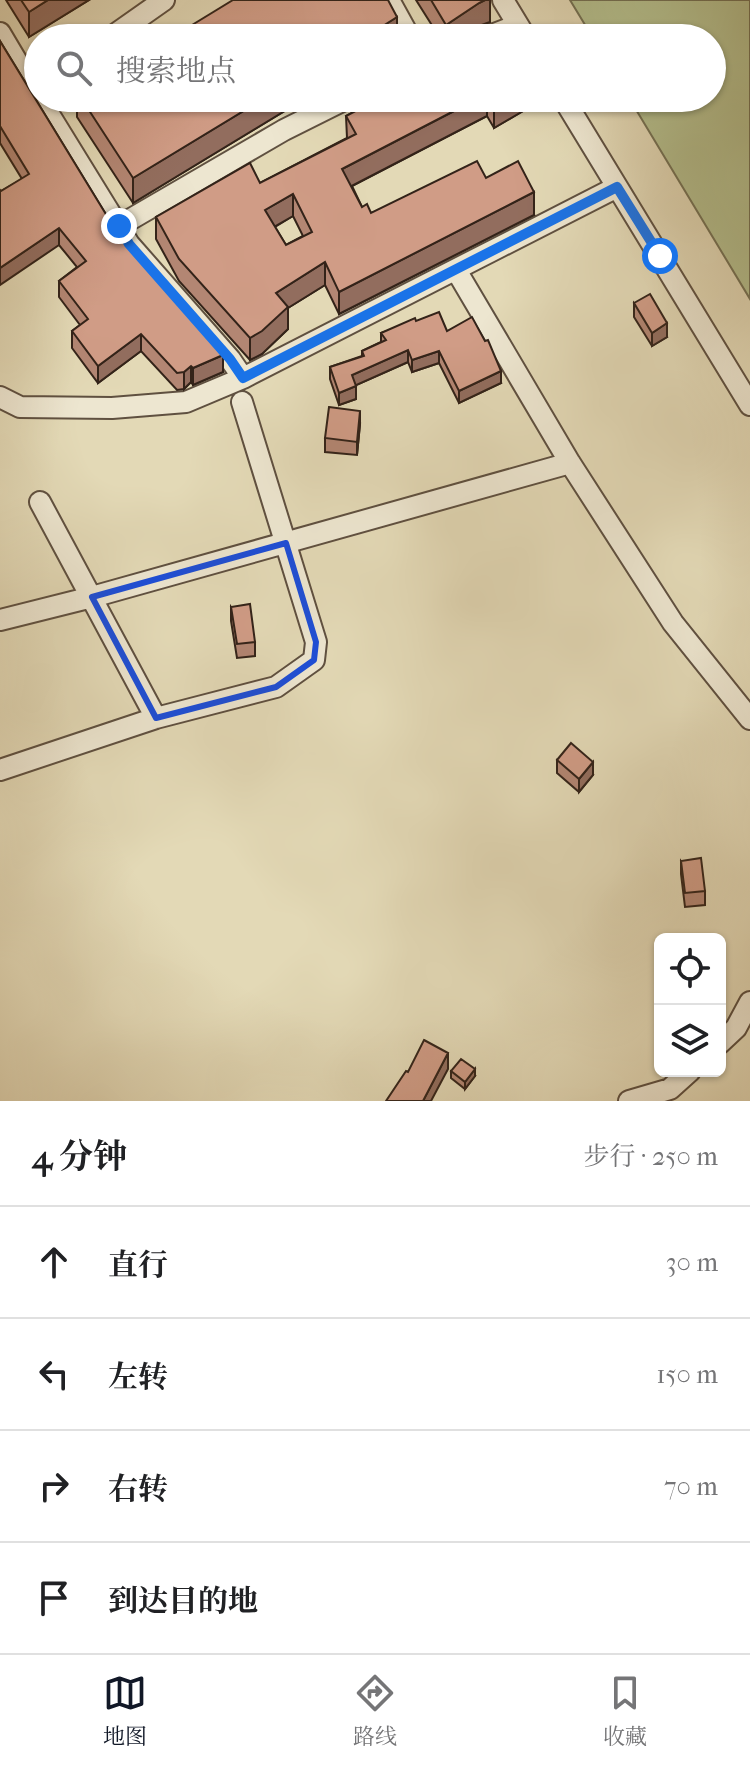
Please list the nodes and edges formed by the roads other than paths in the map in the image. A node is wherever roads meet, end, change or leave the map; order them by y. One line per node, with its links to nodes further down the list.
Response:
1 (164, 0): 4 (street)
2 (389, 0): 5 (street)
3 (503, 0): 6 (street)
4 (130, 24)
5 (402, 24)
6 (517, 24)
7 (0, 33): 8 (street)
8 (24, 73)
9 (48, 112): 13 (street)
10 (320, 112): 13 (street)
11 (571, 112): 12 (street)
12 (617, 187): 14 (street); 18 (street)
13 (119, 226): 15 (street)
14 (456, 270): 15 (street); 19 (street)
15 (243, 378): 16 (street)
16 (0, 397)
17 (242, 402): 21 (street)
18 (750, 405)
19 (570, 463): 21 (street); 25 (street)
20 (40, 502): 22 (street)
21 (286, 543): 22 (street); 24 (street)
22 (92, 597): 23 (street); 24 (street)
23 (0, 620)
24 (156, 718): 26 (street)
25 (750, 719)
26 (0, 770)
27 (750, 1002): 28 (street)
28 (726, 1037)
29 (683, 1077): 30 (street)
30 (629, 1101)

